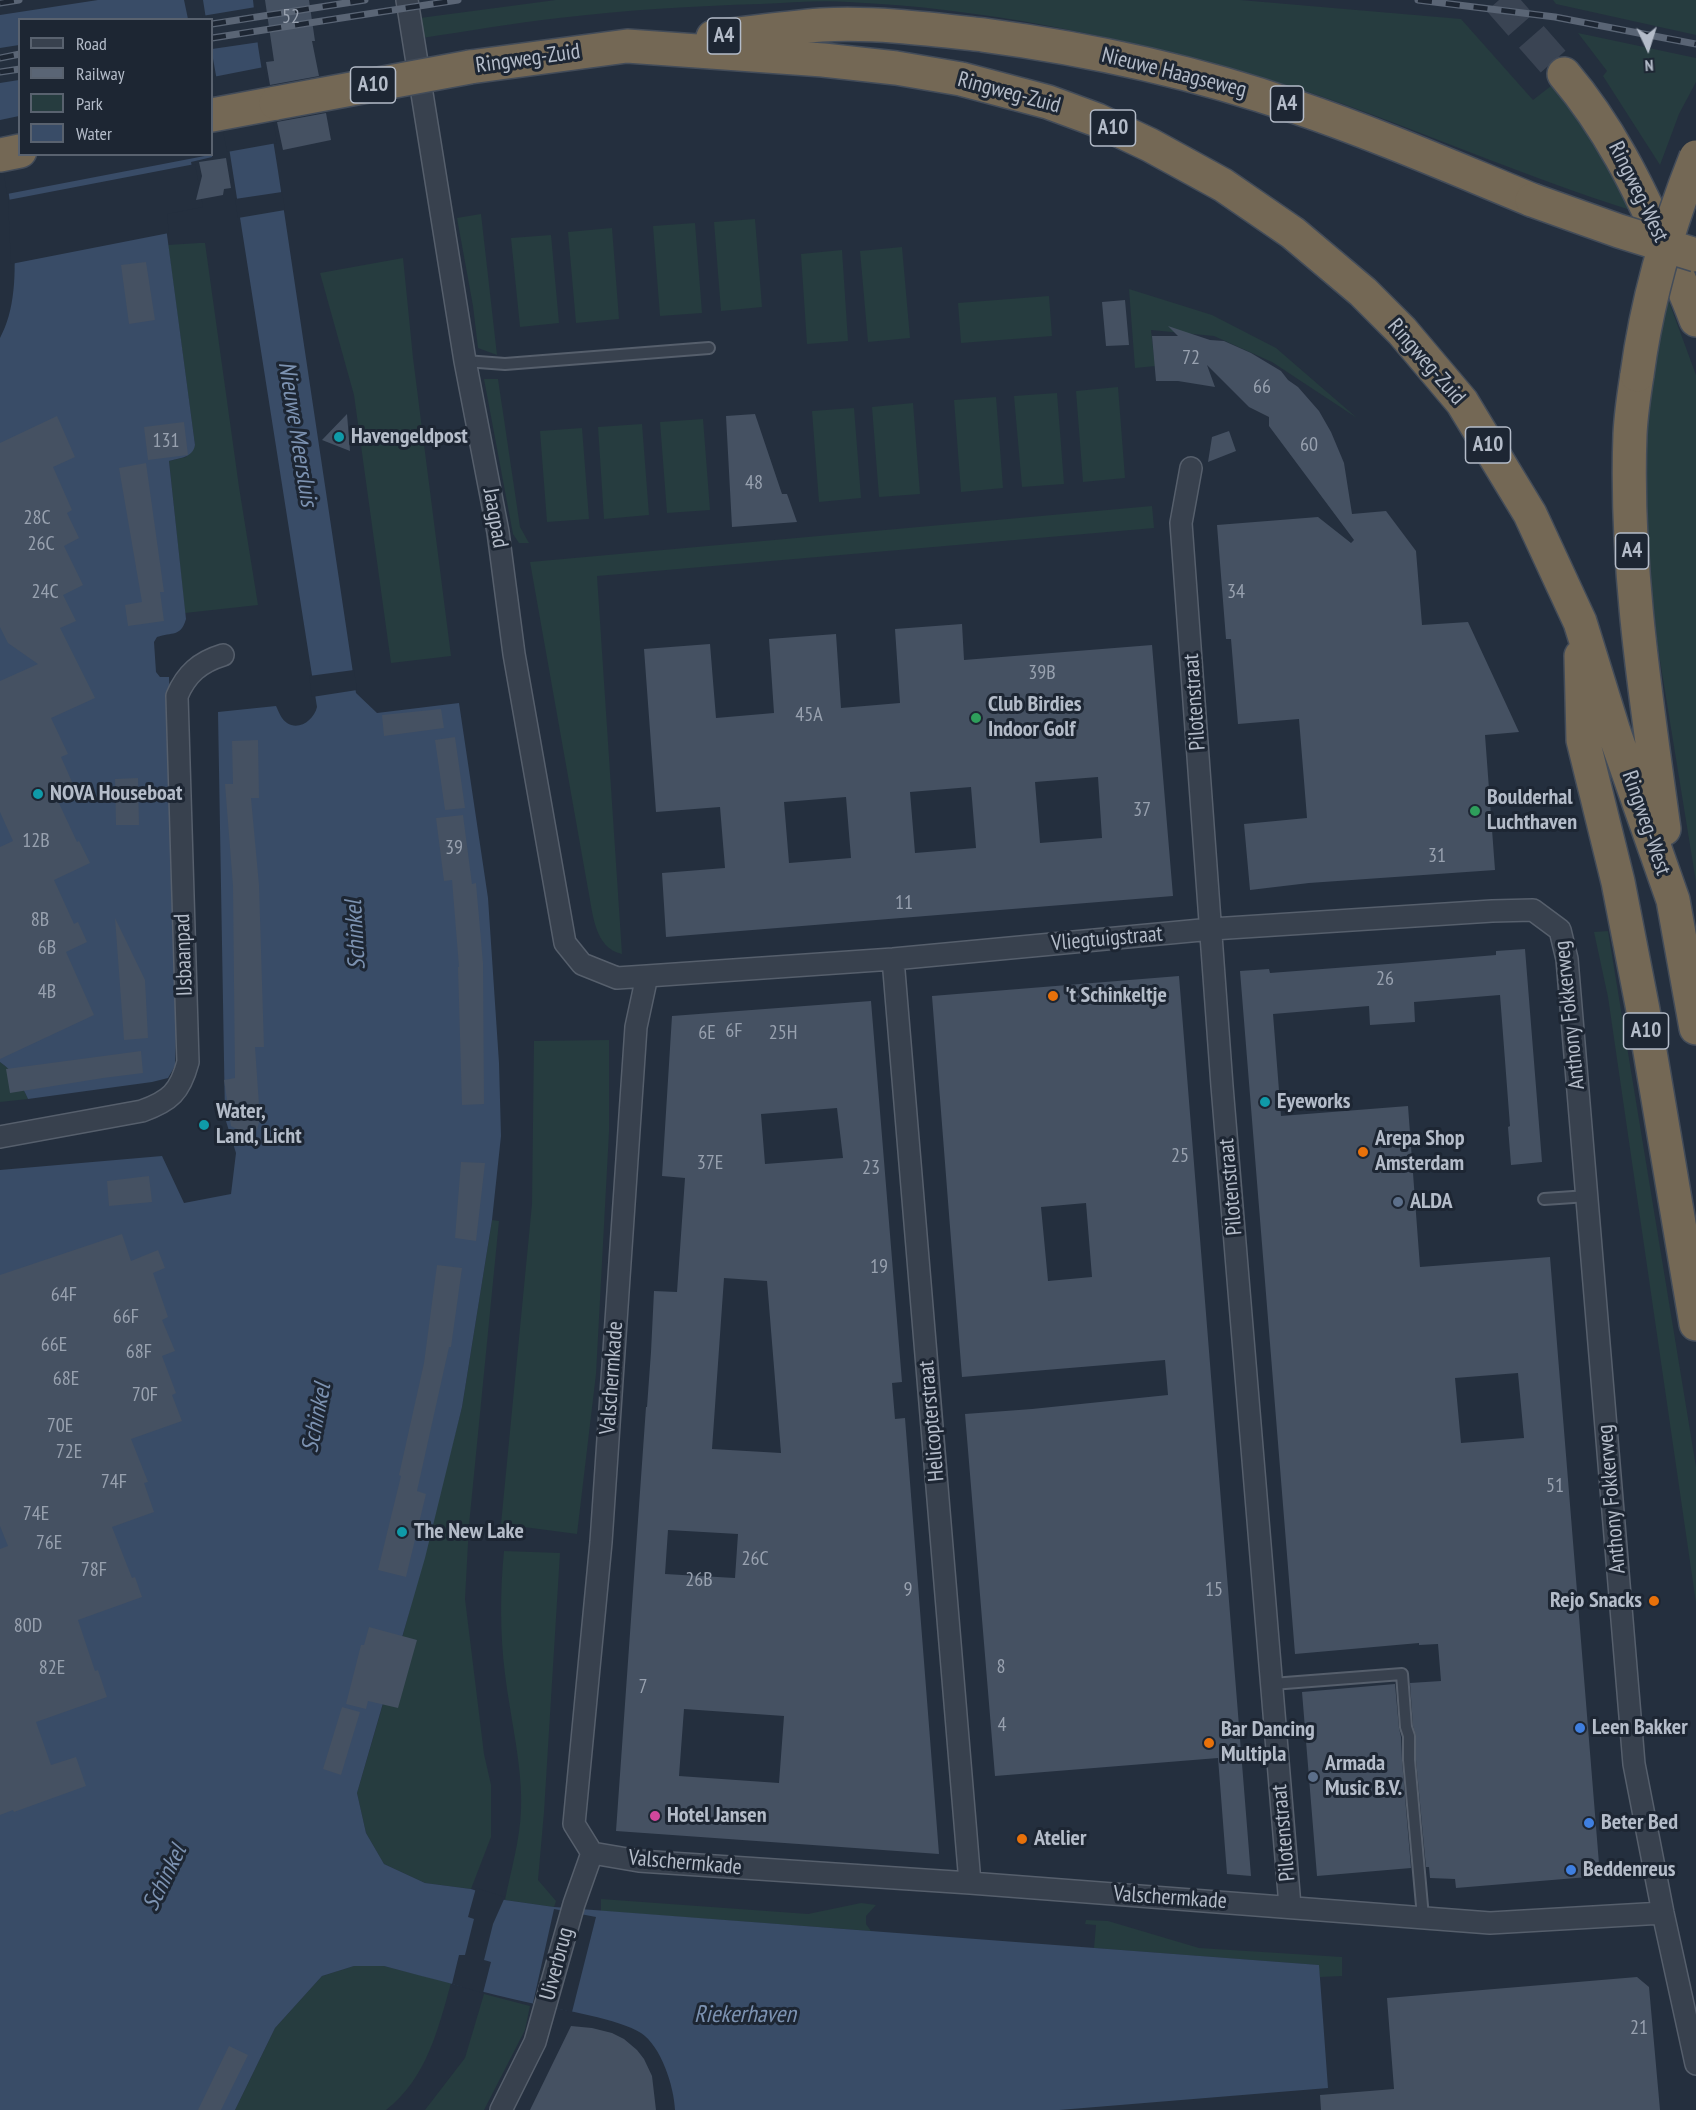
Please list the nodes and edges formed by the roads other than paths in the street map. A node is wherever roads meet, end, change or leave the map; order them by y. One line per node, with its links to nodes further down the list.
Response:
1 (407, 0): 11 (street, Jaagpad)
2 (627, 46): 4 (highway, Ringweg-Zuid / A10, bridge); 8 (highway, Nieuwe Haagseweg / A4, bridge); 13 (highway, Ringweg-Zuid / A10)
3 (1564, 74): 9 (highway, Ringweg-West)
4 (213, 115)
5 (18, 151): 6 (highway)
6 (0, 155)
7 (1696, 157): 15 (highway, A4, bridge)
8 (1696, 255)
9 (1696, 320)
10 (709, 348): 11 (lane)
11 (465, 361): 19 (street, Jaagpad)
12 (1191, 468): 16 (street, Pilotenstraat)
13 (1580, 622): 15 (highway, Ringweg-West / A10); 24 (highway, A10)
14 (223, 655): 21 (street, IJsbaanpad)
15 (1673, 900): 20 (highway, Ringweg-West / A10)
16 (1212, 929): 17 (street, Vliegtuigstraat); 18 (street, Vliegtuigstraat); 25 (street, Pilotenstraat)
17 (1560, 930): 22 (street, Anthony Fokkerweg)
18 (893, 959): 19 (street, Vliegtuigstraat); 27 (street, Helicopterstraat)
19 (647, 976): 26 (street, Valschermkade)
20 (1696, 1028)
21 (0, 1137)
22 (1588, 1196): 23 (lane); 29 (street, Anthony Fokkerweg)
23 (1544, 1199)
24 (1696, 1324)
25 (1272, 1684): 28 (street, Pilotenstraat); 30 (lane)
26 (592, 1853): 27 (street, Valschermkade); 32 (street, Uiverbrug)
27 (970, 1883): 28 (street, Valschermkade)
28 (1290, 1906): 30 (street, Valschermkade)
29 (1663, 1913): 30 (street, Valschermkade); 31 (street, Anthony Fokkerweg)
30 (1423, 1917)
31 (1696, 2064)
32 (501, 2110)

